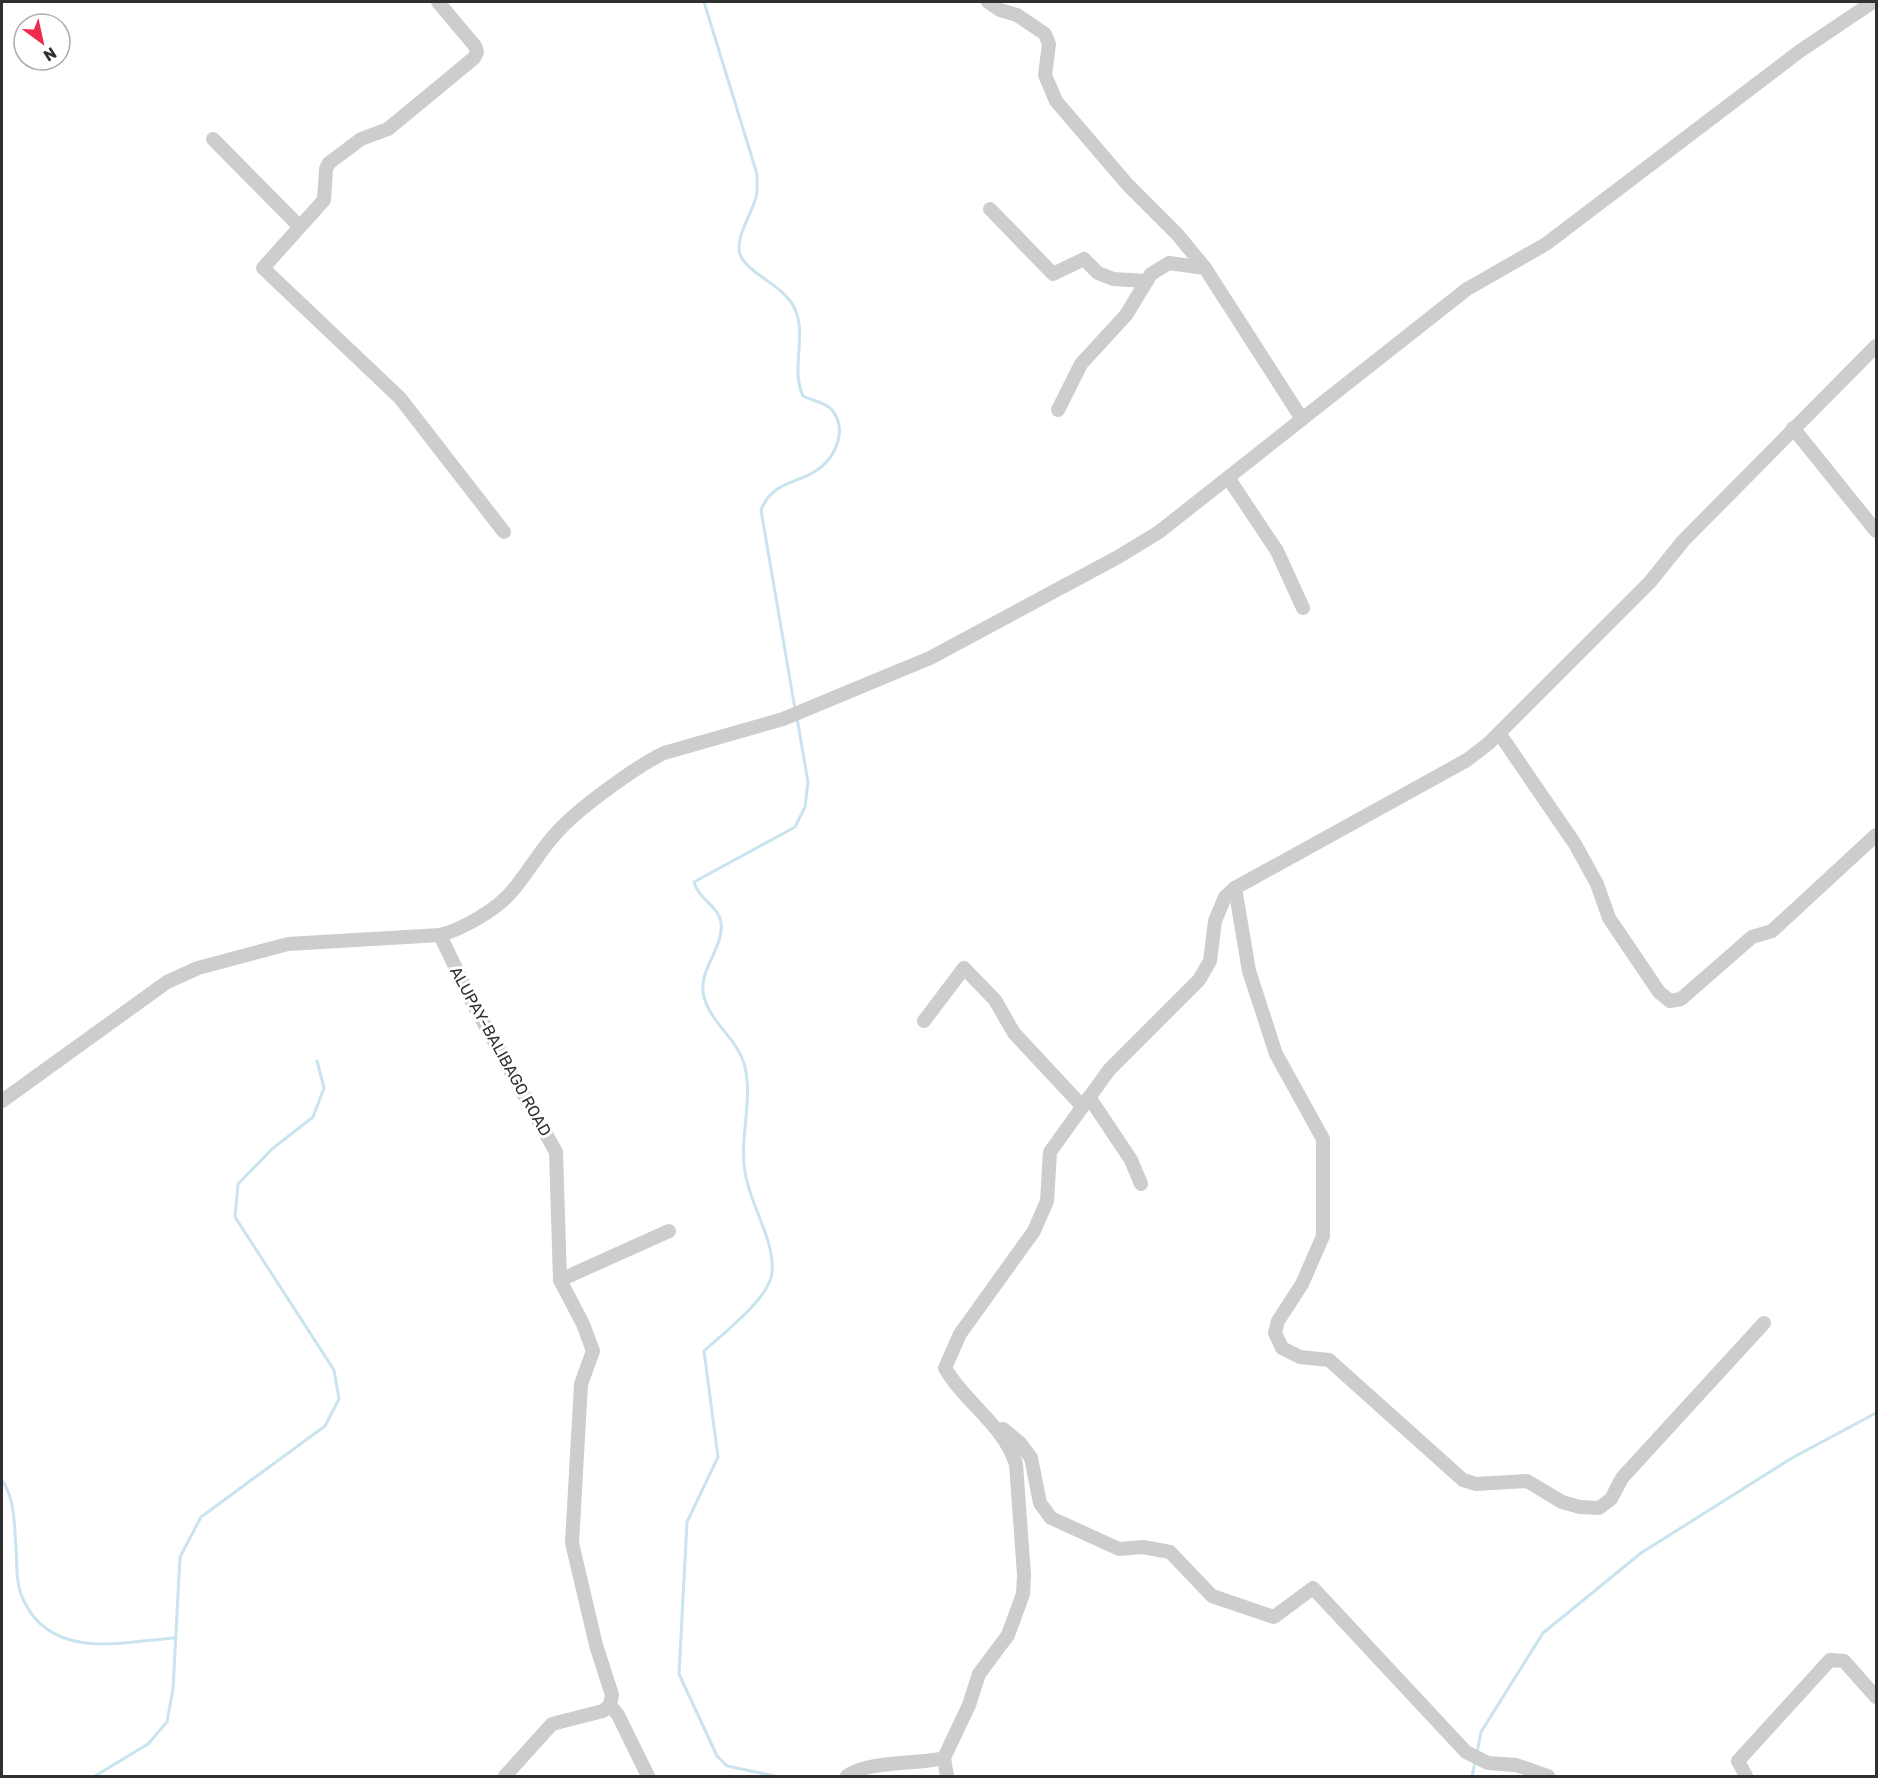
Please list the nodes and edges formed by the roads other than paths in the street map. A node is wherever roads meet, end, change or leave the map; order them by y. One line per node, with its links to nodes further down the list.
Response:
1 (438, 2): 8 (street)
2 (988, 2): 4 (street)
3 (1870, 4): 5 (street); 13 (street)
4 (1016, 8): 9 (street)
5 (1876, 17)
6 (213, 139): 8 (street)
7 (990, 209): 10 (street)
8 (299, 226): 17 (street)
9 (1205, 268): 10 (street); 13 (street)
10 (1147, 281): 12 (street)
11 (1876, 346): 14 (street)
12 (1059, 410)
13 (1302, 419): 15 (street)
14 (1793, 428): 16 (street); 19 (street)
15 (1229, 479): 18 (street); 22 (street)
16 (1876, 531)
17 (504, 532)
18 (1303, 608)
19 (1499, 733): 20 (street); 21 (street)
20 (1876, 835)
21 (1235, 888): 25 (street); 29 (street)
22 (440, 935): 24 (street); 28 (street, ALUPAY-BALIBAGO ROAD)
23 (924, 1021): 25 (street)
24 (2, 1101)
25 (1085, 1102): 26 (street); 30 (street)
26 (1141, 1184)
27 (669, 1231): 28 (street)
28 (560, 1280): 32 (street, ALUPAY-BALIBAGO ROAD)
29 (1764, 1323)
30 (985, 1414): 33 (street); 38 (street)
31 (1876, 1697): 39 (street)
32 (610, 1705): 34 (street); 35 (street)
33 (944, 1758): 36 (street); 37 (street)
34 (505, 1776)
35 (648, 1776)
36 (847, 1776)
37 (947, 1776)
38 (1548, 1776)
39 (1746, 1776)

